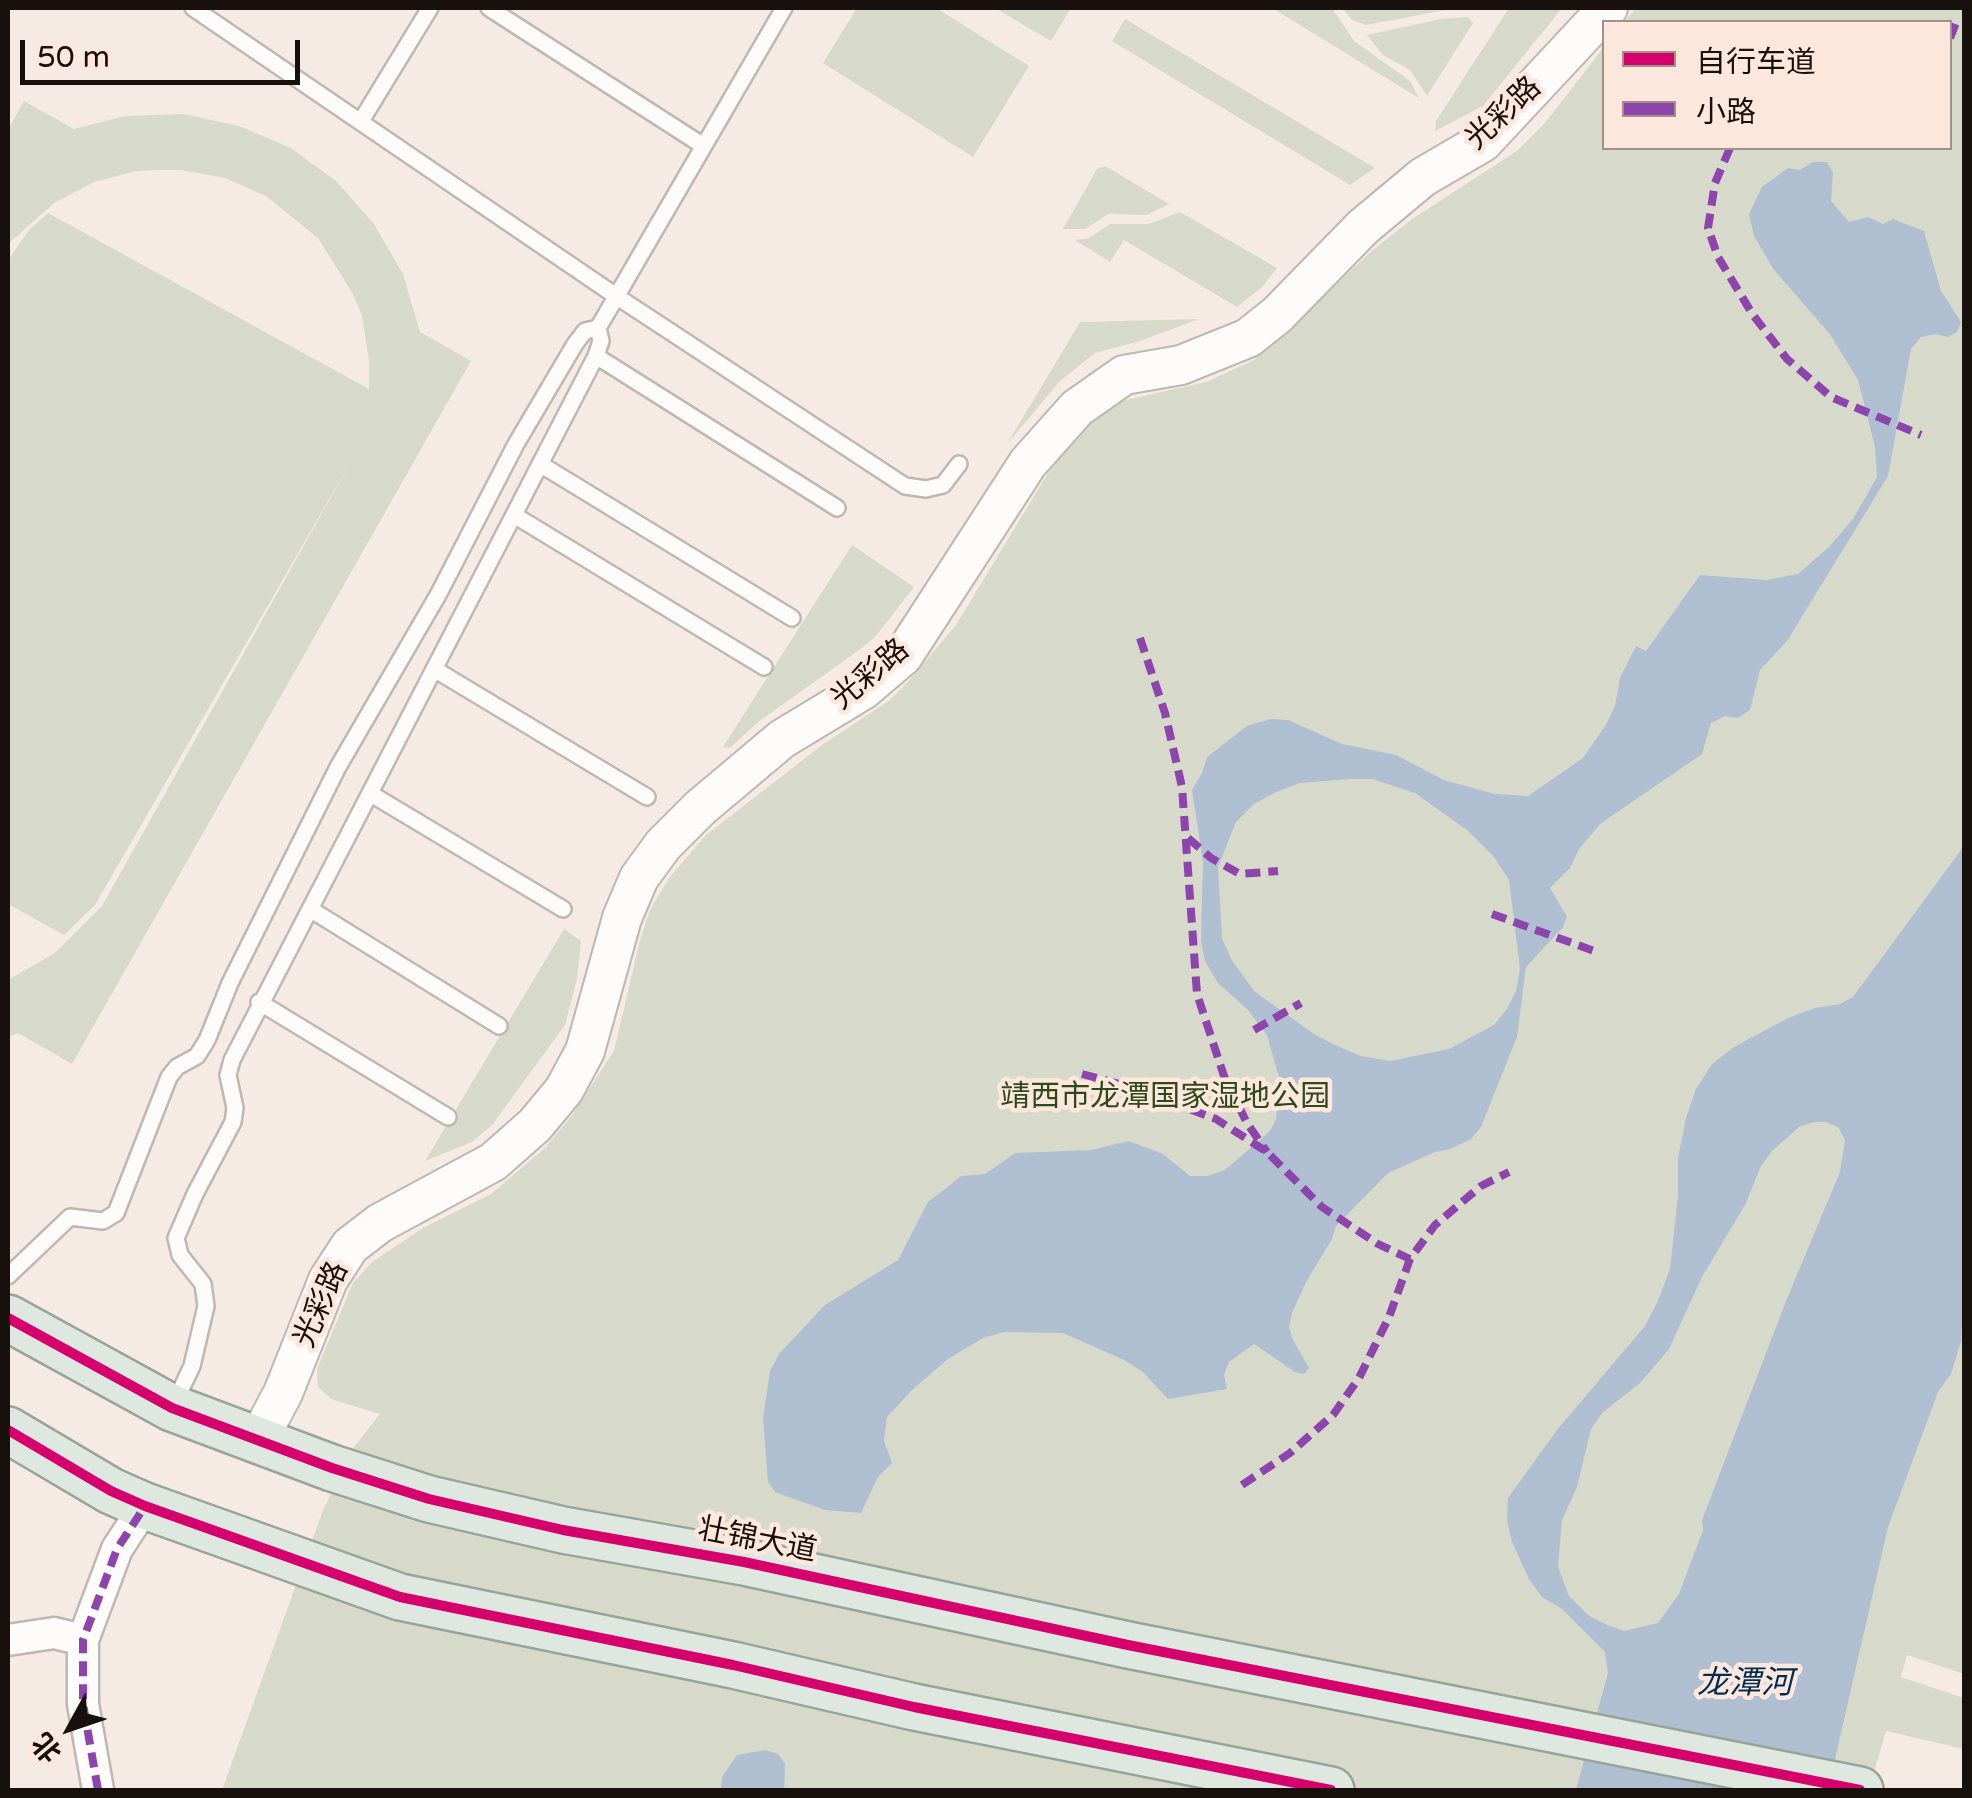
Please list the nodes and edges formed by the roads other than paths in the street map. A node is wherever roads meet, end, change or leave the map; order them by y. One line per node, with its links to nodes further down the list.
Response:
1 (193, 8): 6 (lane)
2 (430, 8): 6 (lane)
3 (489, 8): 7 (lane)
4 (784, 8): 7 (lane)
5 (1608, 8): 29 (street, 光彩路)
6 (360, 121): 8 (lane)
7 (702, 144): 8 (lane)
8 (616, 296): 9 (lane); 12 (lane)
9 (598, 328): 10 (lane); 25 (lane)
10 (596, 356): 11 (lane); 13 (lane)
11 (540, 464): 14 (lane); 15 (lane)
12 (958, 464)
13 (837, 508)
14 (514, 515): 16 (lane); 17 (lane)
15 (792, 618)
16 (764, 667)
17 (434, 669): 18 (lane); 19 (lane)
18 (371, 794): 20 (lane); 21 (lane)
19 (647, 797)
20 (310, 908): 22 (lane); 23 (lane)
21 (563, 909)
22 (259, 1002): 24 (lane); 27 (lane)
23 (499, 1026)
24 (448, 1117)
25 (8, 1276)
26 (8, 1318): 27 (main road, 壮锦大道)
27 (172, 1408): 29 (main road, 壮锦大道)
28 (8, 1430): 30 (main road)
29 (258, 1440): 35 (main road, 壮锦大道)
30 (145, 1506): 32 (street); 34 (main road)
31 (8, 1640): 32 (street)
32 (83, 1640): 33 (street)
33 (98, 1790)
34 (1331, 1790)
35 (1860, 1790)

